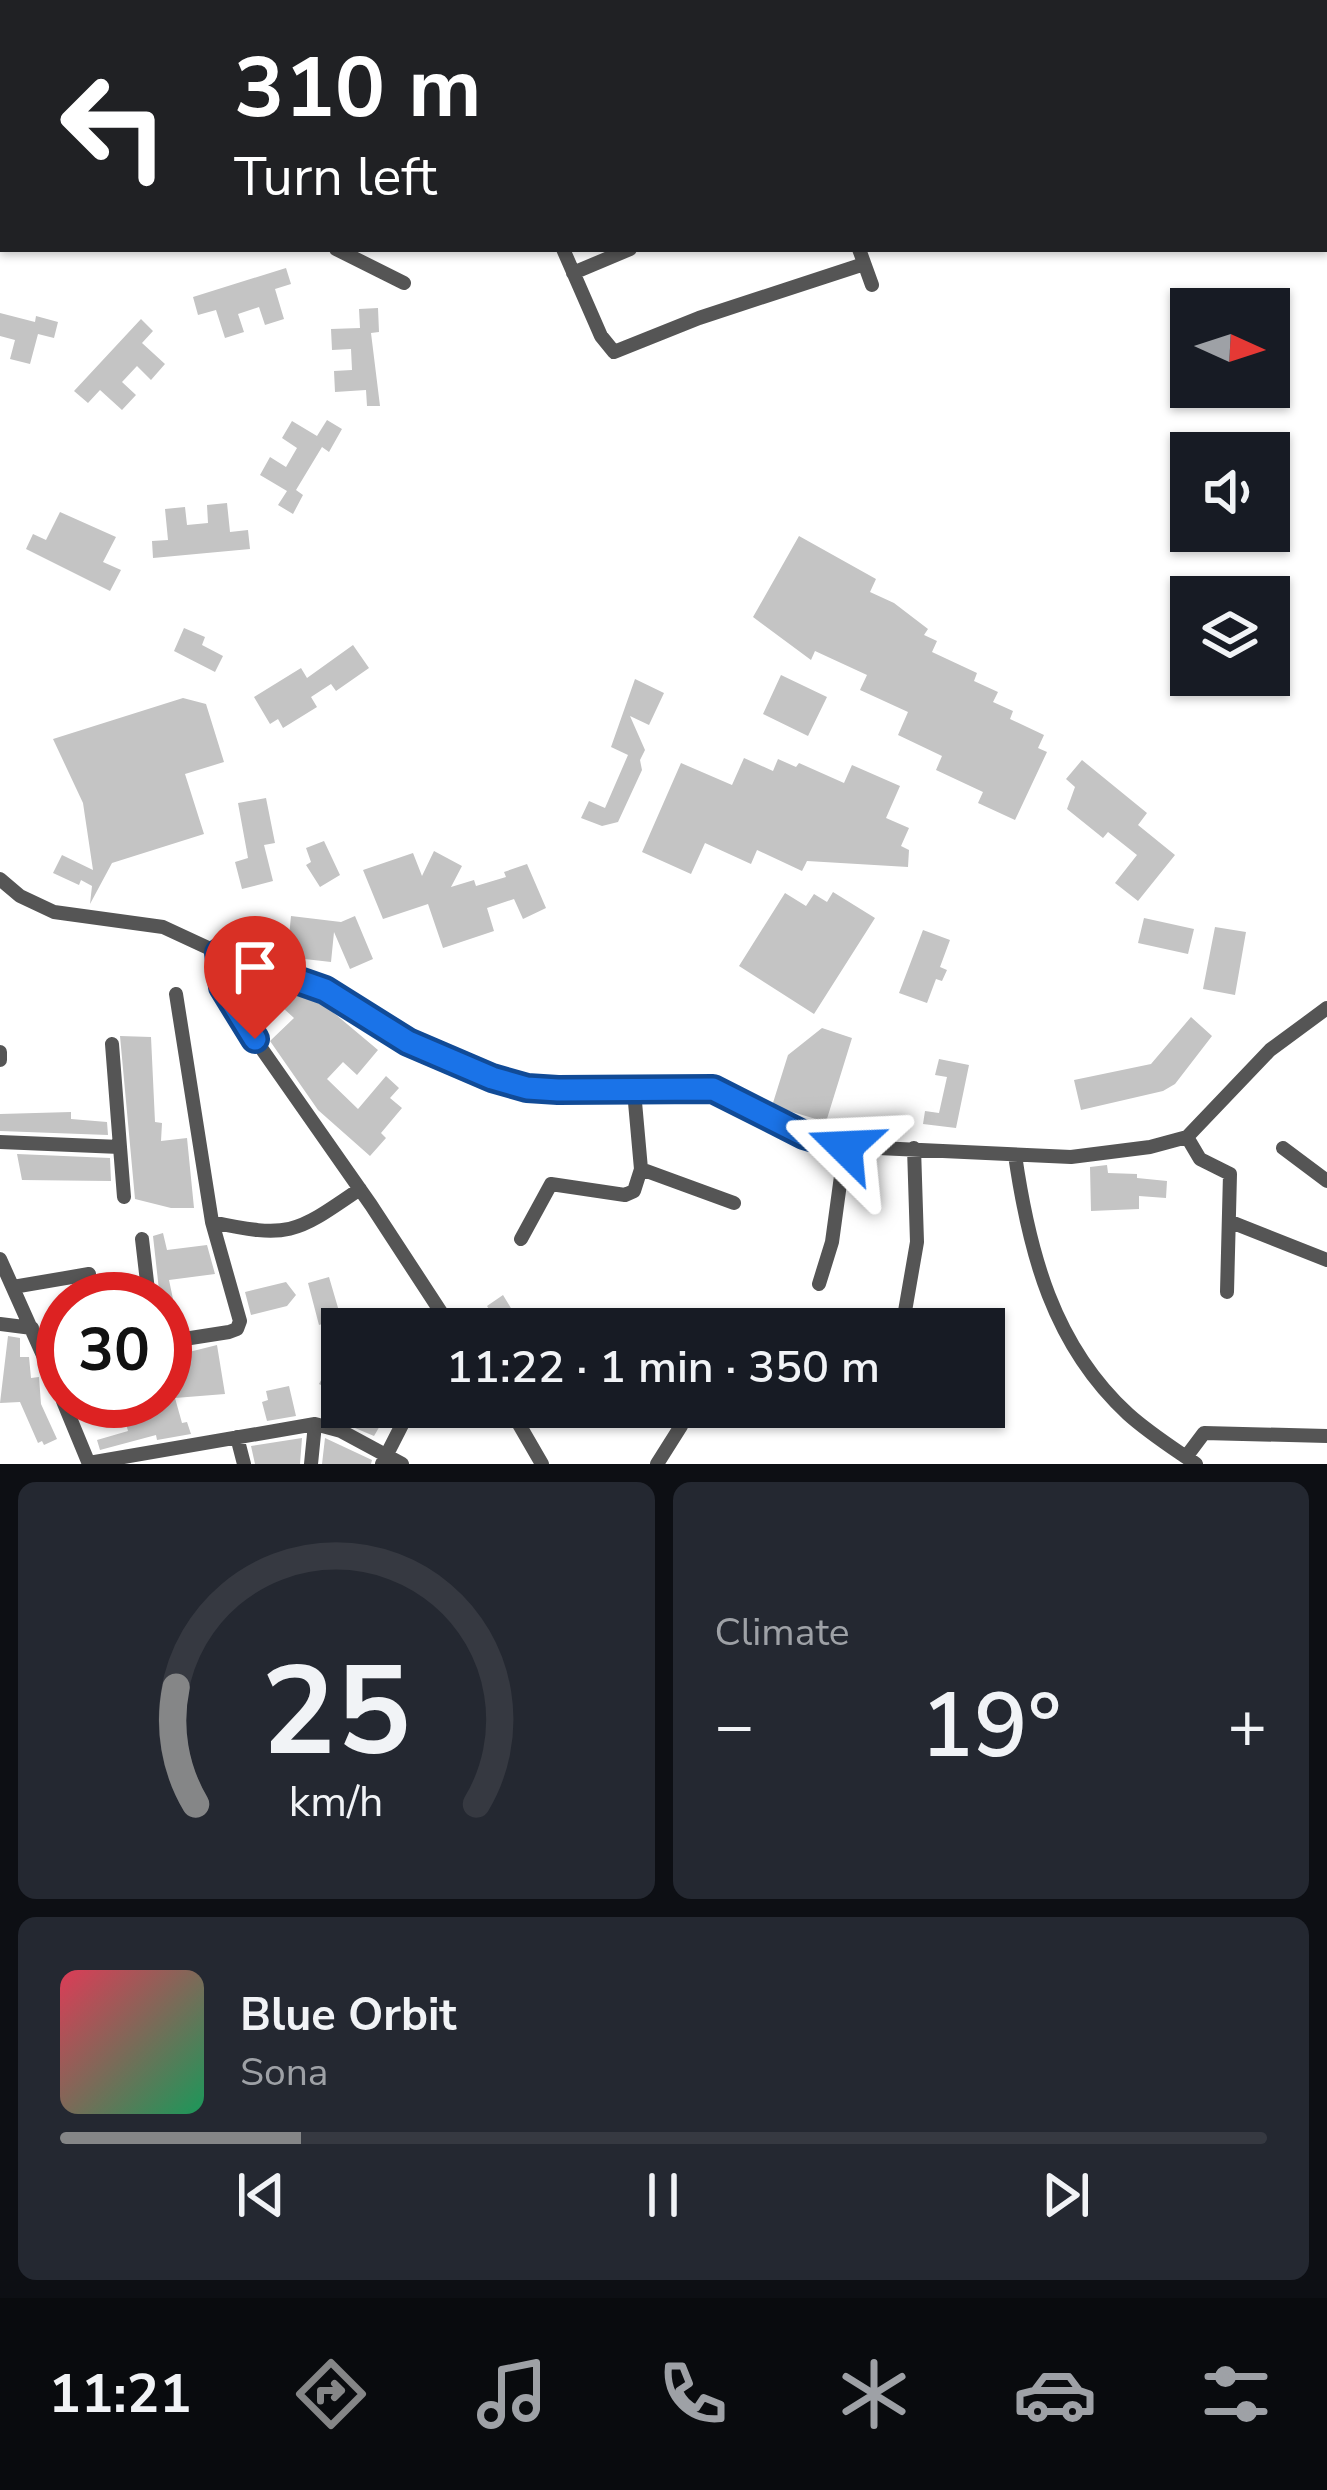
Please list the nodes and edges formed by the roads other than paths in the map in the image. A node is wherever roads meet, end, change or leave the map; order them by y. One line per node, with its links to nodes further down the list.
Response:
1 (342, 252): 6 (street)
2 (564, 252): 5 (street)
3 (624, 252): 5 (street)
4 (862, 257): 5 (street); 7 (street)
5 (573, 273)
6 (404, 283)
7 (872, 285)
8 (0, 879): 9 (street)
9 (219, 953): 13 (street); 23 (street)
10 (176, 994): 26 (street)
11 (1327, 1008): 14 (street)
12 (112, 1044): 16 (street)
13 (634, 1091): 19 (street); 21 (street)
14 (1187, 1136): 20 (street); 27 (street)
15 (0, 1142): 16 (street)
16 (120, 1147): 24 (street)
17 (914, 1148): 19 (street); 20 (street); 38 (street)
18 (1283, 1148): 22 (street)
19 (844, 1154): 34 (street)
20 (1015, 1155): 51 (street)
21 (641, 1169): 25 (street); 29 (street)
22 (1327, 1181)
23 (360, 1189): 26 (street); 37 (street)
24 (124, 1197)
25 (734, 1203)
26 (212, 1222): 42 (street)
27 (1231, 1222): 31 (street); 36 (street)
28 (142, 1239): 32 (street)
29 (521, 1239)
30 (0, 1259): 35 (street)
31 (1327, 1260)
32 (146, 1272)
33 (36, 1283): 35 (street)
34 (819, 1284)
35 (13, 1287): 40 (street)
36 (1227, 1292)
37 (438, 1308)
38 (906, 1308)
39 (0, 1324): 40 (street)
40 (32, 1328): 41 (street)
41 (36, 1337)
42 (192, 1338)
43 (315, 1424): 49 (street); 50 (street); 52 (street)
44 (74, 1428): 53 (street)
45 (401, 1428): 50 (street)
46 (521, 1428): 56 (street)
47 (680, 1428): 57 (street)
48 (1327, 1436): 51 (street)
49 (237, 1437): 53 (street); 54 (street)
50 (385, 1460): 55 (street)
51 (1191, 1461)
52 (316, 1462)
53 (89, 1464)
54 (244, 1464)
55 (402, 1464)
56 (542, 1464)
57 (657, 1464)

